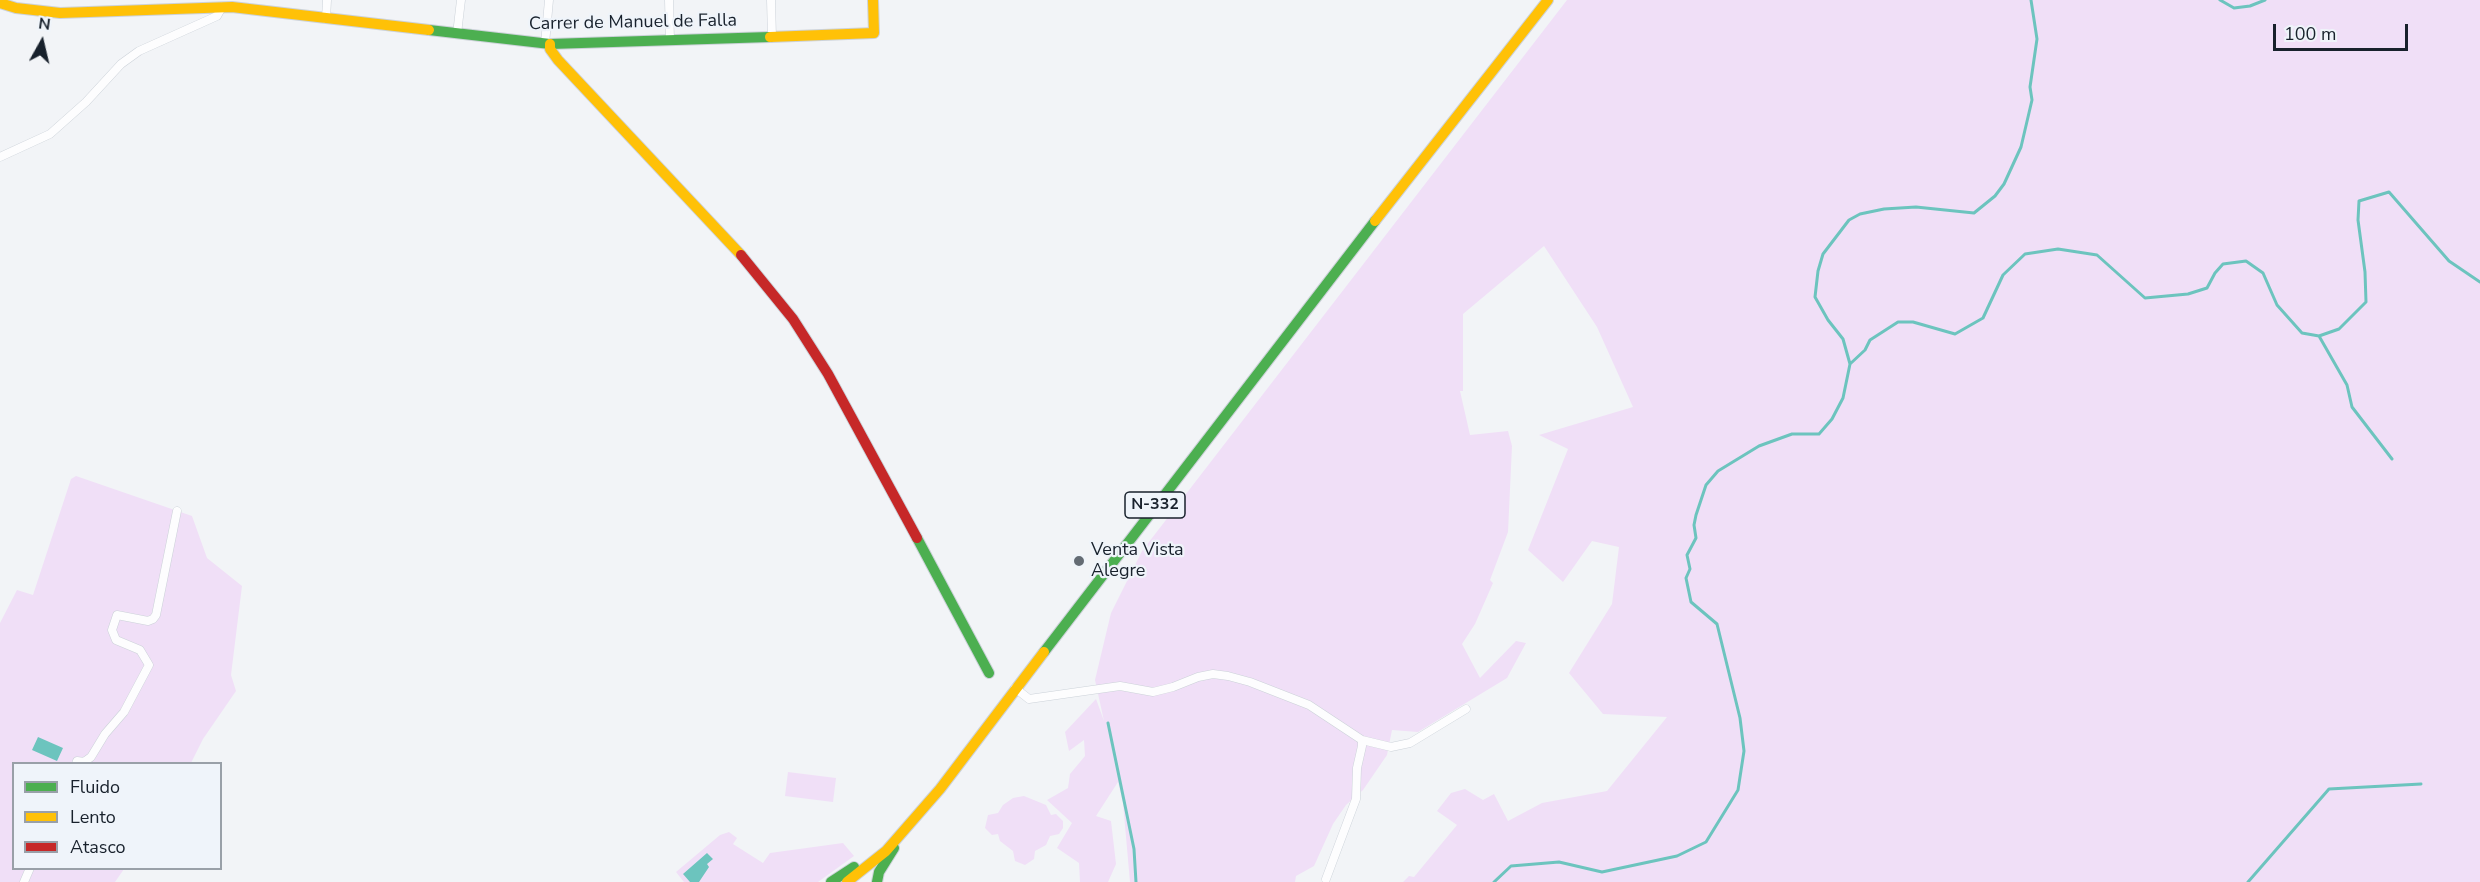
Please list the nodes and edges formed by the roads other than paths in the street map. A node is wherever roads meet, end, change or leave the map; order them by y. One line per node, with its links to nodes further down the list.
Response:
1 (327, 0): 10 (street)
2 (461, 0): 11 (street)
3 (549, 0): 14 (street)
4 (669, 0): 13 (street)
5 (771, 0): 12 (street)
6 (873, 0): 12 (main road, Carrer de Manuel de Falla)
7 (1548, 0): 18 (main road, N-332)
8 (1, 2): 9 (main road, Carrer de Manuel de Falla)
9 (229, 5): 10 (main road, Carrer de Manuel de Falla); 15 (street)
10 (326, 19): 11 (main road, Carrer de Manuel de Falla)
11 (457, 34): 14 (main road, Carrer de Manuel de Falla)
12 (772, 37): 13 (main road, Carrer de Manuel de Falla)
13 (670, 40): 14 (main road, Carrer de Manuel de Falla)
14 (547, 44): 17 (main road)
15 (0, 157)
16 (177, 511): 22 (street)
17 (989, 673)
18 (1015, 688): 19 (main road, N-332); 21 (street)
19 (1004, 702): 23 (main road, N-332); 24 (main road, N-332)
20 (1466, 709): 21 (street)
21 (1362, 740): 25 (street)
22 (84, 762)
23 (913, 823): 24 (main road, N-332); 28 (main road)
24 (848, 877): 26 (main road, N-332); 27 (main road)
25 (1326, 879)
26 (831, 882)
27 (839, 882)
28 (877, 882)

